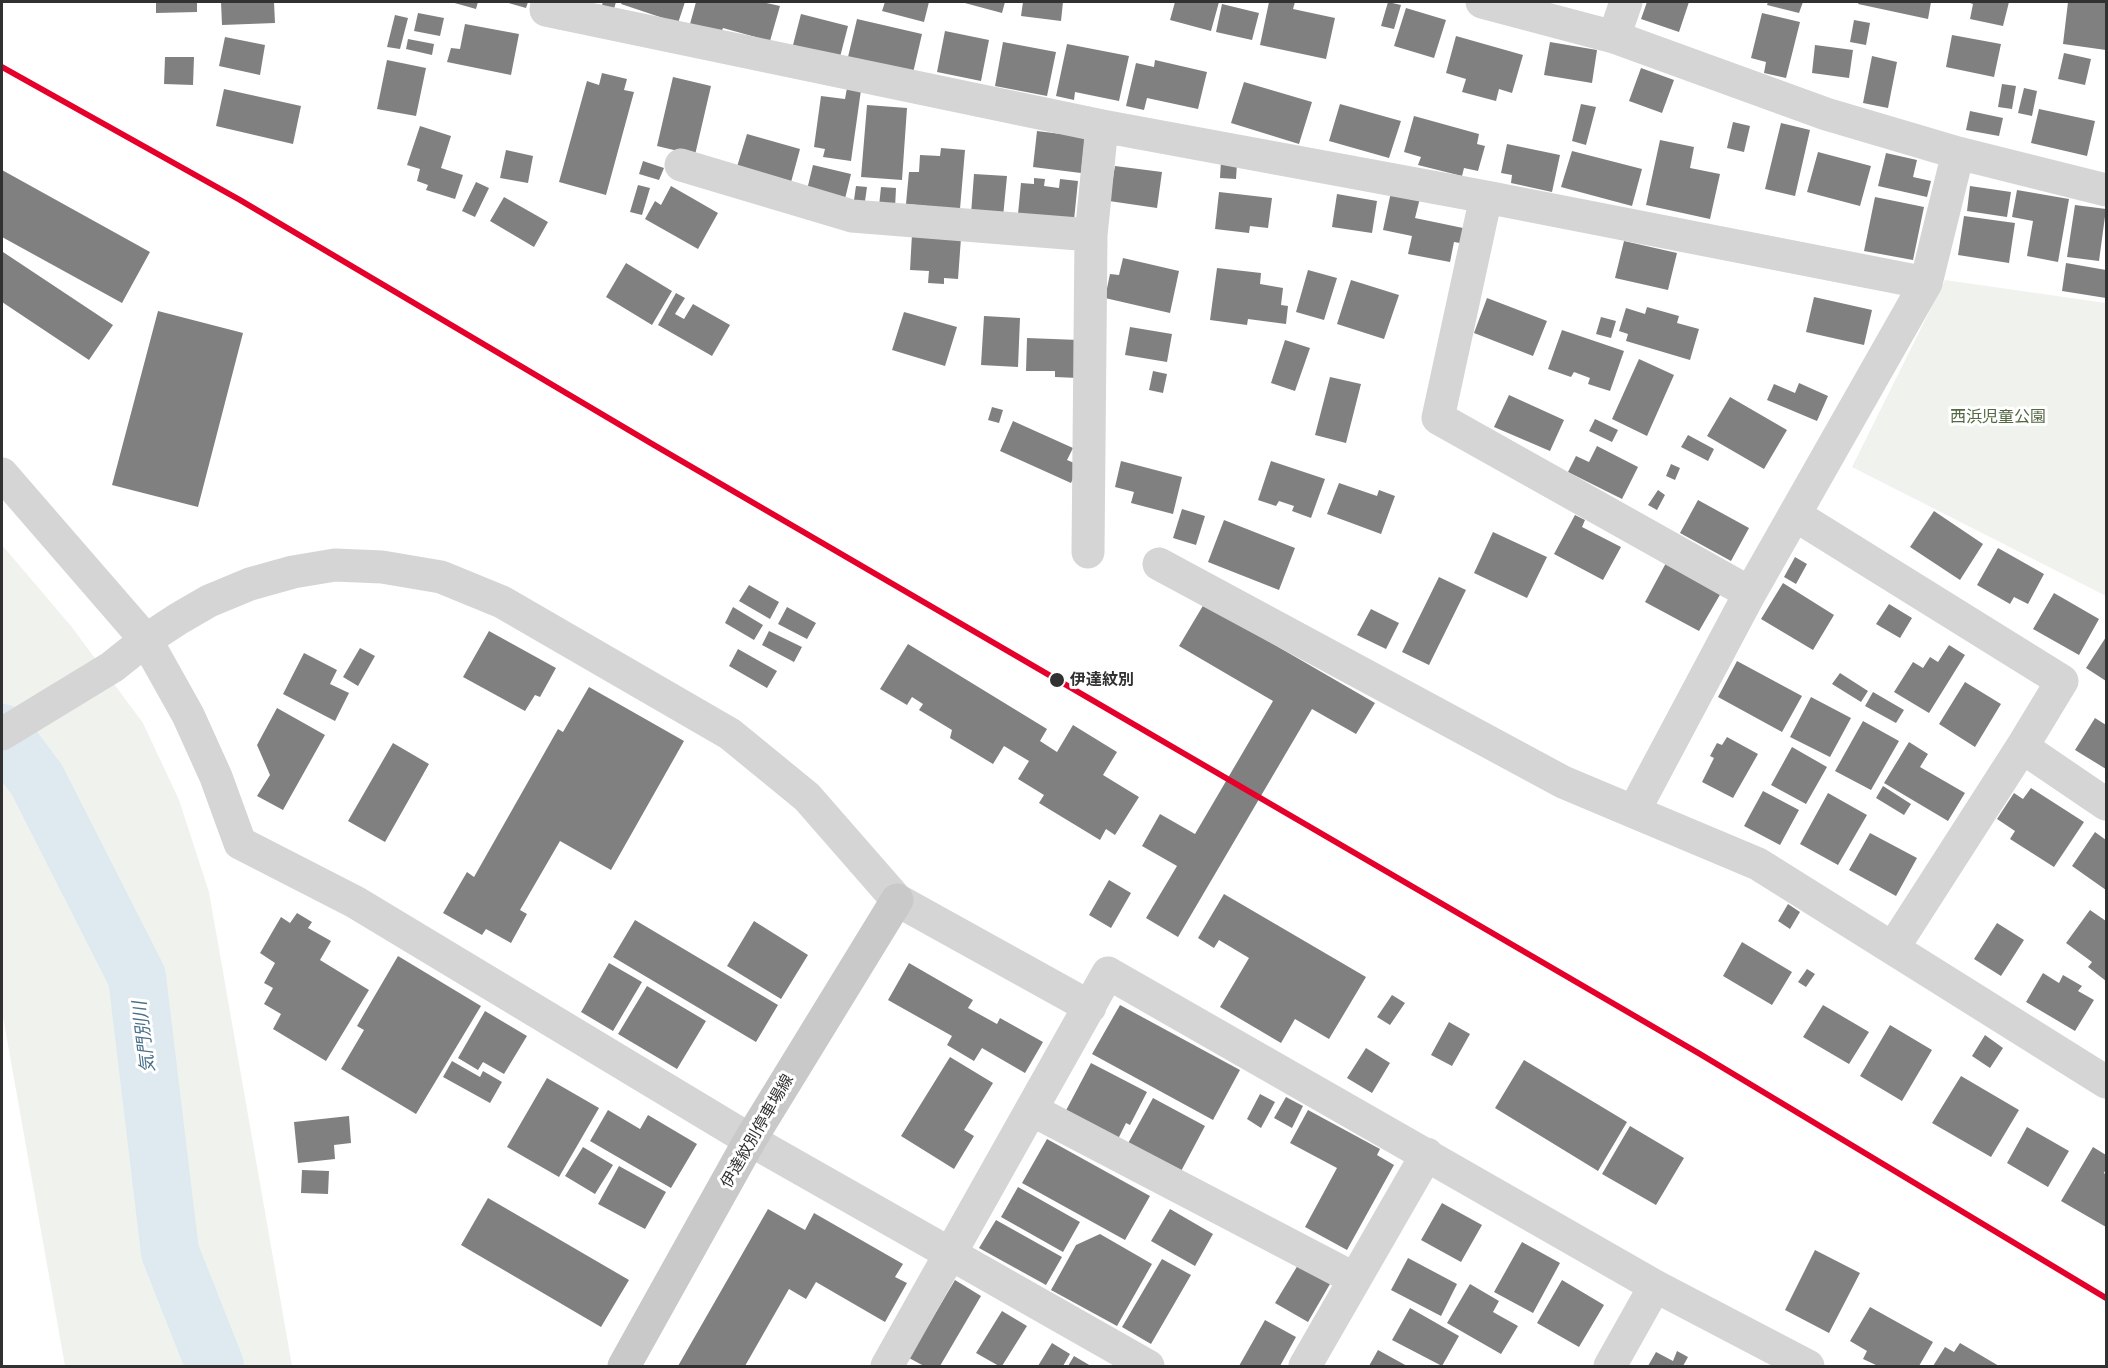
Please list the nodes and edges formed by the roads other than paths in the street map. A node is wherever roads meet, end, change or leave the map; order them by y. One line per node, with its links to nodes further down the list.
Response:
1 (547, 2): 5 (street)
2 (1482, 2): 4 (street)
3 (1626, 2): 4 (street)
4 (1614, 37): 6 (street)
5 (1102, 126): 9 (street); 10 (street)
6 (1958, 153): 8 (street); 11 (street)
7 (681, 165): 10 (street)
8 (2106, 190)
9 (1486, 197): 11 (street); 16 (street)
10 (1091, 234): 14 (street)
11 (1926, 283): 13 (street)
12 (2, 474): 17 (street)
13 (1795, 515): 16 (street); 19 (street)
14 (1088, 552)
15 (1159, 564): 21 (street)
16 (1750, 593): 21 (street)
17 (146, 640): 18 (street); 22 (street); 27 (street)
18 (2, 734)
19 (2022, 747): 20 (street); 23 (street)
20 (2106, 804)
21 (1634, 811): 23 (street)
22 (897, 900): 24 (street); 27 (main road, 伊達紋別停車場線)
23 (1893, 948): 25 (street)
24 (1090, 1007): 26 (street); 28 (street)
25 (2106, 1082)
26 (1032, 1110): 29 (street); 30 (street)
27 (750, 1140): 29 (street); 32 (main road, 伊達紋別停車場線)
28 (1427, 1154): 30 (street); 31 (street)
29 (950, 1252): 33 (street); 34 (street)
30 (1355, 1279): 35 (street)
31 (1655, 1286): 36 (street); 37 (street)
32 (624, 1366)
33 (887, 1366)
34 (1148, 1366)
35 (1305, 1366)
36 (1610, 1366)
37 (1808, 1366)

